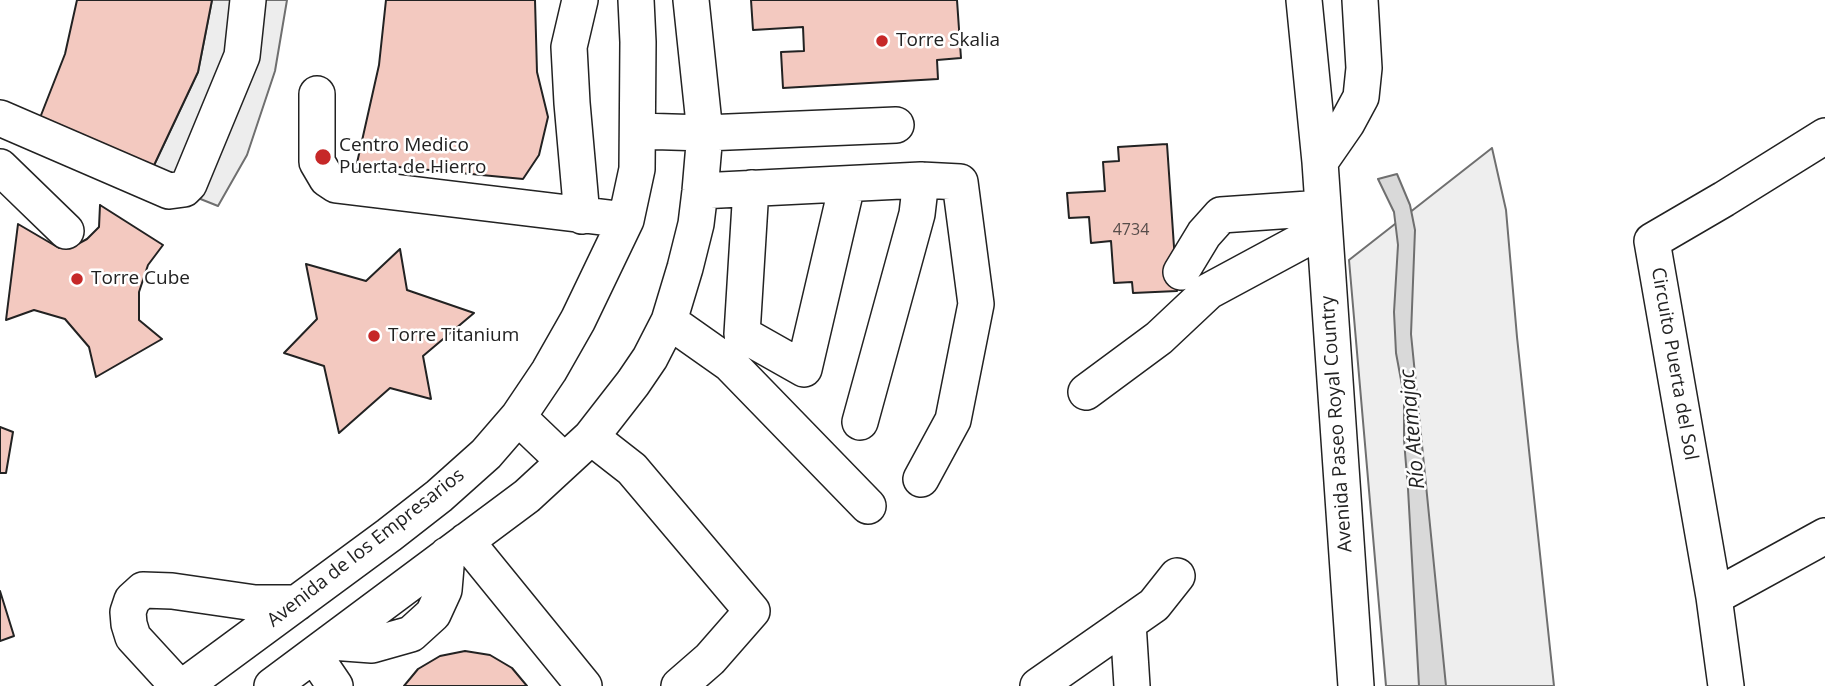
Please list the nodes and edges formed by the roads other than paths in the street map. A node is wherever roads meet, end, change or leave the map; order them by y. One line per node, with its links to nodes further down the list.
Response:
1 (248, 0): 8 (street)
2 (580, 0): 19 (street)
3 (636, 0): 10 (street, Avenida de los Empresarios)
4 (691, 0): 11 (street)
5 (1304, 0): 13 (street, Avenida Paseo Royal Country)
6 (1360, 0): 13 (street)
7 (317, 94): 19 (street)
8 (0, 118)
9 (895, 124): 11 (street)
10 (638, 131): 11 (street); 21 (street, Avenida de los Empresarios)
11 (705, 133): 18 (street)
12 (1825, 136): 37 (street, Circuito Puerta del Sol)
13 (1320, 162): 20 (street, Avenida Paseo Royal Country)
14 (0, 167): 22 (street)
15 (921, 180): 16 (street); 29 (street); 32 (street)
16 (847, 185): 17 (street); 17 (street)
17 (751, 188): 18 (street)
18 (700, 191): 26 (street)
19 (582, 216): 21 (street)
20 (1323, 219): 23 (street); 25 (street); 49 (street, Avenida Paseo Royal Country)
21 (626, 220): 28 (street, Avenida de los Empresarios)
22 (66, 230)
23 (1204, 234): 24 (street); 25 (street)
24 (1181, 272)
25 (1222, 284): 27 (street)
26 (669, 321): 30 (street); 33 (street)
27 (1086, 392)
28 (518, 417): 31 (street); 38 (street, Avenida de los Empresarios)
29 (860, 422)
30 (591, 436): 31 (street); 46 (street)
31 (564, 461): 35 (street)
32 (921, 479)
33 (868, 506)
34 (1825, 536): 37 (street)
35 (457, 548): 40 (street); 45 (street)
36 (1177, 576): 39 (street)
37 (1714, 597): 50 (street, Circuito Puerta del Sol)
38 (297, 603): 41 (street); 42 (street, Avenida de los Empresarios)
39 (1128, 623): 47 (street); 48 (street)
40 (323, 648): 43 (street); 44 (street)
41 (178, 686)
42 (184, 686)
43 (272, 686)
44 (335, 686)
45 (584, 686)
46 (679, 686)
47 (1038, 686)
48 (1132, 686)
49 (1356, 686)
50 (1726, 686)

